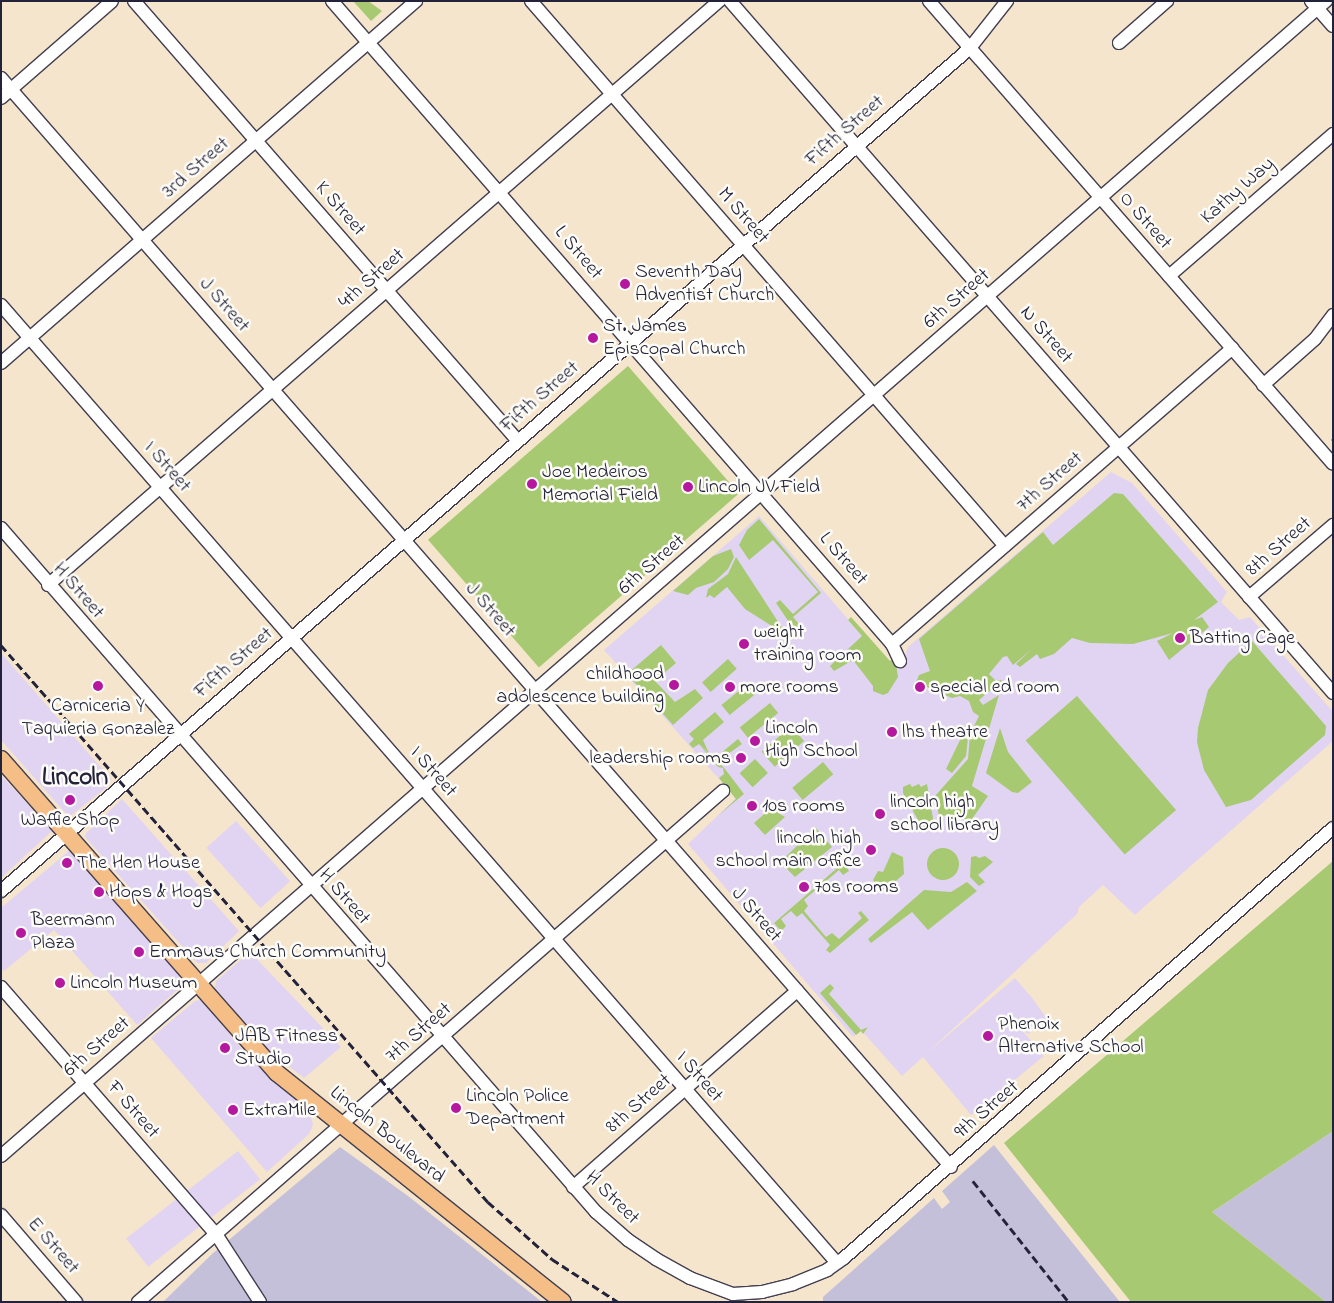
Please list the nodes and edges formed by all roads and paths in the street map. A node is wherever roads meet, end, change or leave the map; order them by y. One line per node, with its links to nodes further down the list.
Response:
1 (112, 1): 17 (street)
2 (134, 1): 21 (street, K Street)
3 (332, 1): 13 (street, L Street)
4 (416, 1): 13 (street, 3rd Street)
5 (531, 1): 18 (street, M Street)
6 (719, 1): 18 (street, 4th Street)
7 (730, 1): 22 (street, N Street)
8 (929, 1): 15 (street, O Street)
9 (1008, 1): 15 (street, Fifth Street)
10 (1167, 1): 14 (street)
11 (1318, 4): 12 (street); 24 (street, 6th Street)
12 (1333, 26)
13 (368, 43): 21 (street, 3rd Street); 23 (street, L Street)
14 (1119, 43)
15 (970, 48): 22 (street, Fifth Street); 24 (street, O Street)
16 (1, 78): 17 (street, J Street)
17 (11, 89): 19 (street); 25 (street, J Street)
18 (612, 95): 23 (street, 4th Street); 26 (street, M Street)
19 (1, 98)
20 (1333, 134): 27 (street, Kathy Way)
21 (256, 141): 25 (street, 3rd Street); 28 (street, K Street)
22 (857, 147): 26 (street, Fifth Street); 29 (street, N Street)
23 (499, 193): 28 (street, 4th Street); 33 (street, L Street)
24 (1101, 198): 27 (street, O Street); 29 (street, 6th Street)
25 (142, 240): 32 (street, 3rd Street); 37 (street, J Street)
26 (743, 245): 33 (street, Fifth Street); 38 (street, M Street)
27 (1169, 276): 34 (street, O Street)
28 (387, 291): 37 (street, 4th Street); 39 (street, K Street)
29 (988, 297): 38 (street, 6th Street); 40 (street, N Street)
30 (1, 305): 32 (street, I Street)
31 (1333, 315): 36 (street)
32 (30, 338): 35 (street, 3rd Street); 42 (street, I Street)
33 (630, 343): 39 (street, Fifth Street); 43 (street, L Street)
34 (1232, 348): 36 (street, O Street); 40 (street, 7th Street)
35 (1, 362)
36 (1263, 385): 41 (street, O Street)
37 (273, 390): 42 (street, 4th Street); 46 (street, J Street)
38 (874, 395): 43 (street, 6th Street); 47 (street, M Street)
39 (518, 441): 46 (street, Fifth Street)
40 (1118, 447): 47 (street, 7th Street); 49 (street, N Street)
41 (1333, 464)
42 (161, 488): 48 (street, 4th Street); 50 (street, I Street)
43 (762, 494): 51 (street, L Street); 53 (street, 6th Street)
44 (1333, 525): 49 (street, 8th Street)
45 (1, 528): 48 (street, H Street)
46 (404, 540): 50 (street, Fifth Street); 53 (street, J Street)
47 (1005, 546): 51 (street, 7th Street)
48 (48, 585): 55 (street, H Street)
49 (1249, 597): 54 (street, N Street)
50 (292, 638): 55 (street, Fifth Street); 57 (street, I Street)
51 (892, 644): 52 (street, L Street)
52 (900, 661)
53 (536, 691): 57 (street, 6th Street); 61 (street, J Street)
54 (1333, 693)
55 (180, 736): 60 (street, Fifth Street); 62 (street, H Street)
56 (1, 759): 60 (main road, Lincoln Boulevard)
57 (423, 788): 62 (street, 6th Street); 64 (street, I Street)
58 (723, 791): 61 (street, 7th Street)
59 (1333, 828): 73 (street, 9th Street)
60 (67, 834): 63 (street, Fifth Street); 65 (main road, Lincoln Boulevard)
61 (666, 841): 64 (street, 7th Street); 67 (street, J Street)
62 (310, 886): 65 (street, 6th Street); 68 (street, H Street)
63 (1, 891)
64 (554, 939): 68 (street, 7th Street); 70 (street, I Street)
65 (198, 985): 69 (street, 6th Street); 71 (main road, Lincoln Boulevard)
66 (1, 987): 69 (street, F Street)
67 (797, 991): 70 (street, 8th Street); 73 (street, J Street)
68 (442, 1037): 71 (street, 7th Street); 74 (street, H Street)
69 (85, 1083): 72 (street, 6th Street); 76 (street, F Street)
70 (685, 1089): 74 (street, 8th Street); 77 (street, I Street)
71 (341, 1125): 76 (street, 7th Street); 82 (main road, Lincoln Boulevard)
72 (1, 1156)
73 (950, 1167): 77 (street, 9th Street)
74 (573, 1187): 78 (street, H Street)
75 (1, 1215): 79 (street, E Street)
76 (216, 1234): 80 (street, 7th Street); 81 (street, F Street)
77 (837, 1263): 78 (street, 9th Street)
78 (762, 1292)
79 (76, 1302)
80 (138, 1302)
81 (260, 1302)
82 (563, 1302)

